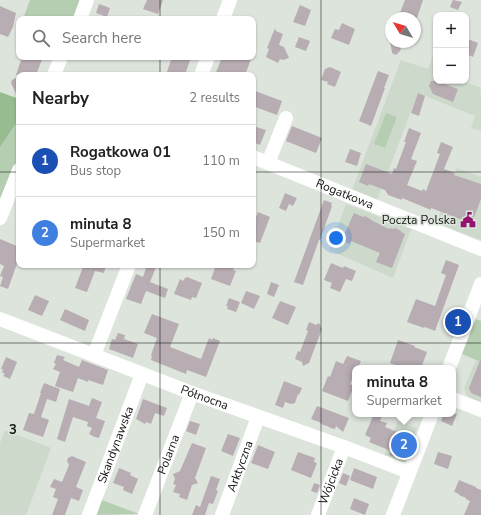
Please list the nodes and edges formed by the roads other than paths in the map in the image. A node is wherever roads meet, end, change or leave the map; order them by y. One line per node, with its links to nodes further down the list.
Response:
1 (87, 0): 3 (street)
2 (230, 0): 4 (street)
3 (81, 16)
4 (224, 16)
5 (60, 60): 7 (street)
6 (207, 60): 8 (street)
7 (55, 72)
8 (202, 72)
9 (286, 118): 11 (street)
10 (256, 158): 11 (street, Rogatkowa)
11 (268, 163): 14 (street, Rogatkowa)
12 (16, 178): 13 (street)
13 (0, 218)
14 (481, 249)
15 (128, 268): 18 (street)
16 (481, 284): 19 (street)
17 (0, 319): 18 (street, Północna)
18 (94, 355): 20 (street, Północna)
19 (450, 365)
20 (142, 374): 21 (street, Północna); 28 (street, Skandynawska)
21 (192, 393): 25 (street, Północna); 29 (street, Polarna)
22 (456, 400): 23 (street)
23 (481, 410)
24 (431, 417): 27 (street)
25 (258, 418): 26 (street, Północna); 30 (street, Arktyczna)
26 (344, 447): 27 (street, Północna); 31 (street, Wójcicka)
27 (409, 472): 32 (street)
28 (89, 515)
29 (145, 515)
30 (222, 515)
31 (318, 515)
32 (393, 515)

